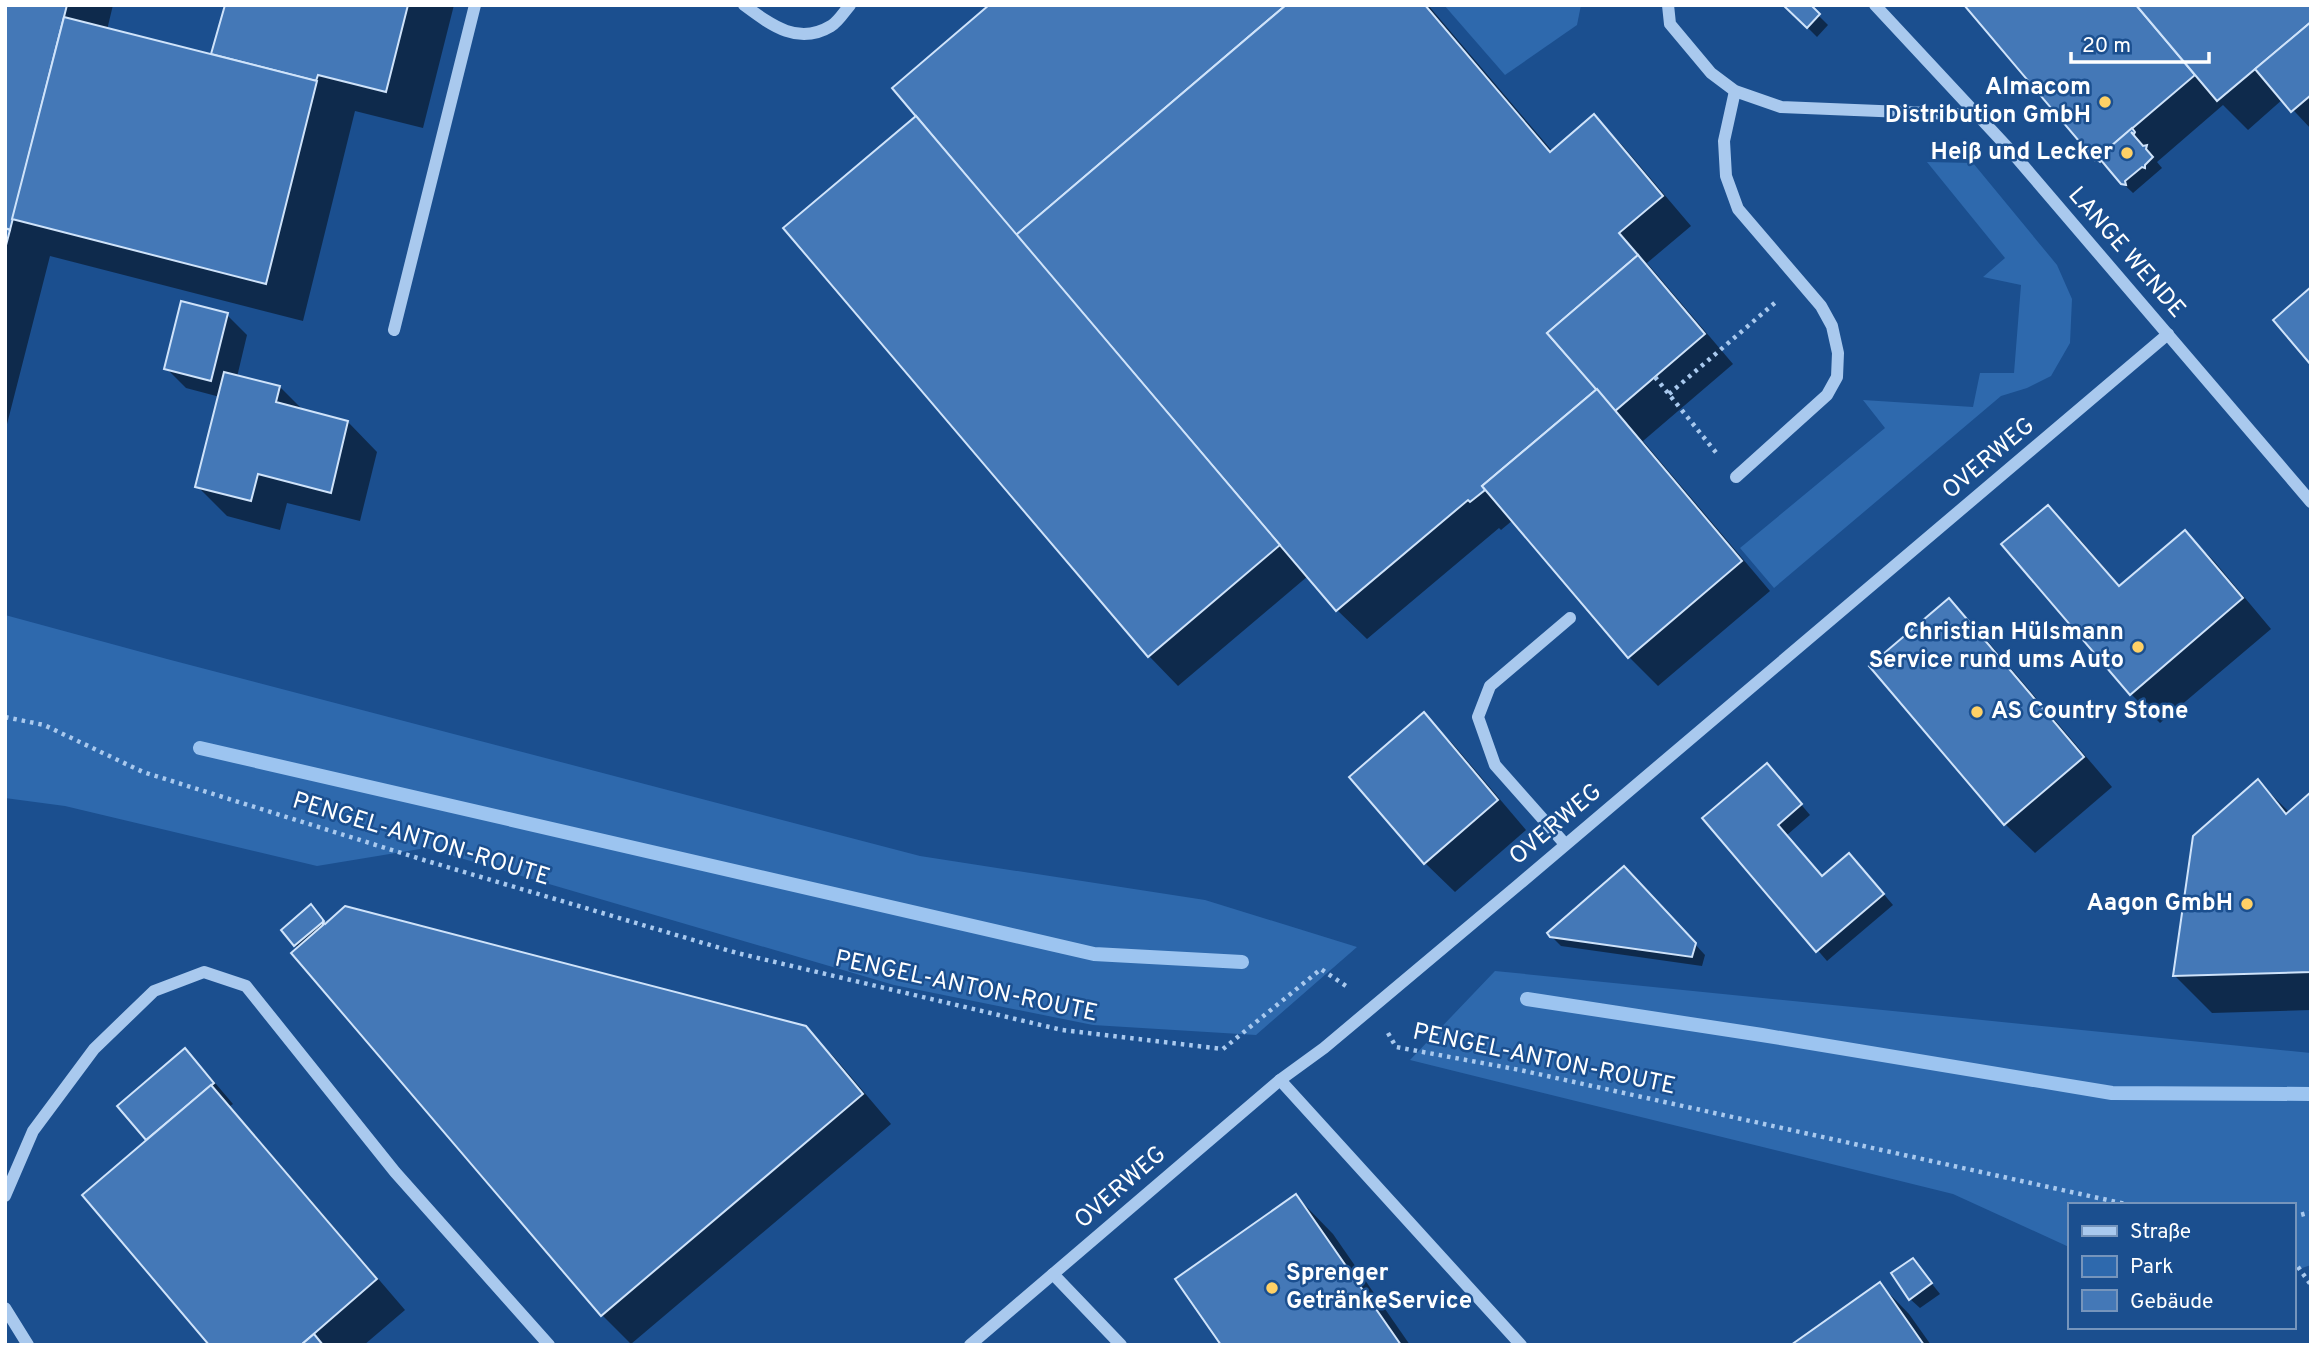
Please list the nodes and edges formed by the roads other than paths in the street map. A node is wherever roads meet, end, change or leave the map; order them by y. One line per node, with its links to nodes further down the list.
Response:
1 (475, 5): 8 (street)
2 (744, 5): 3 (street)
3 (850, 5)
4 (1668, 5): 6 (street)
5 (1875, 5): 7 (street, LANGE WENDE)
6 (1735, 91): 7 (street); 10 (street)
7 (1977, 115): 9 (street, LANGE WENDE)
8 (394, 330)
9 (2168, 334): 11 (street, LANGE WENDE); 13 (street, OVERWEG)
10 (1736, 477)
11 (2311, 502)
12 (1570, 618): 13 (street)
13 (1566, 845): 14 (street, OVERWEG)
14 (1280, 1080): 16 (street, OVERWEG); 22 (street)
15 (5, 1196): 19 (street)
16 (1053, 1274): 20 (street, OVERWEG); 21 (street)
17 (5, 1308): 18 (street)
18 (28, 1345)
19 (549, 1345)
20 (970, 1345)
21 (1122, 1345)
22 (1521, 1345)

